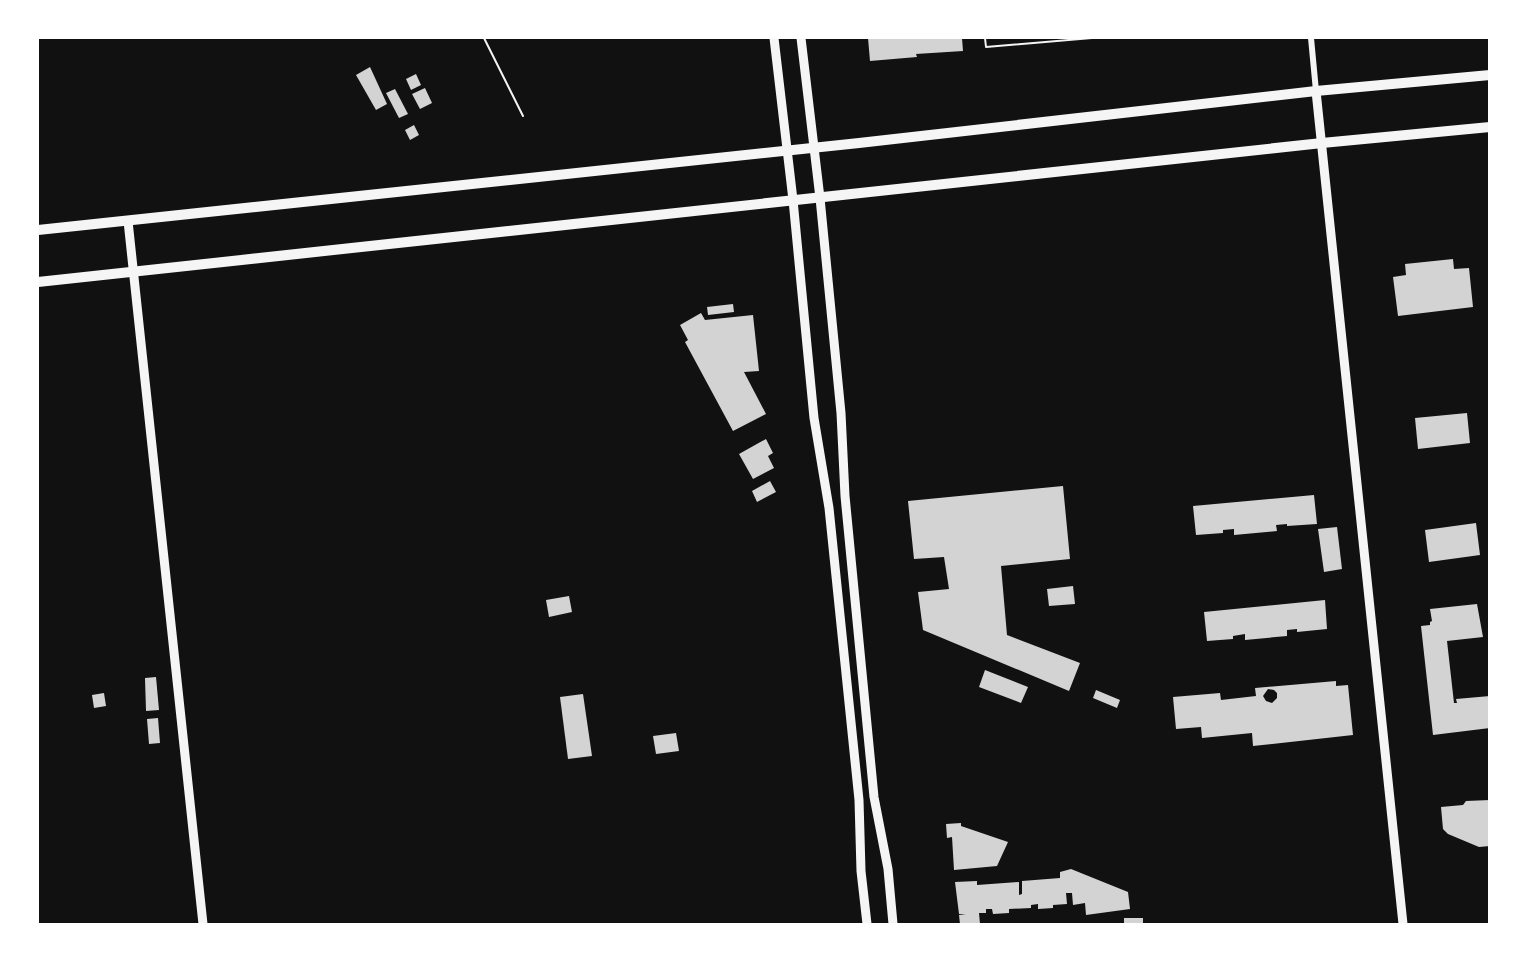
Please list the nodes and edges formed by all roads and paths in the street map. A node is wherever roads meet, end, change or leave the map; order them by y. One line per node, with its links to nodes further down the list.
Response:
1 (484, 38): 9 (path)
2 (774, 38): 13 (street)
3 (801, 38): 12 (street)
4 (985, 38): 5 (path)
5 (1092, 38)
6 (1311, 38): 8 (street)
7 (1490, 75): 8 (main road)
8 (1316, 91): 11 (street); 12 (main road)
9 (523, 116)
10 (1490, 127): 11 (main road)
11 (1322, 143): 14 (main road); 23 (street)
12 (813, 148): 13 (main road); 14 (street)
13 (786, 151): 15 (street); 16 (main road)
14 (820, 198): 15 (main road); 22 (street)
15 (793, 200): 18 (main road); 21 (street)
16 (128, 221): 17 (main road); 18 (street)
17 (38, 230)
18 (134, 272): 19 (main road); 20 (street)
19 (38, 282)
20 (203, 924)
21 (867, 924)
22 (893, 924)
23 (1402, 924)

